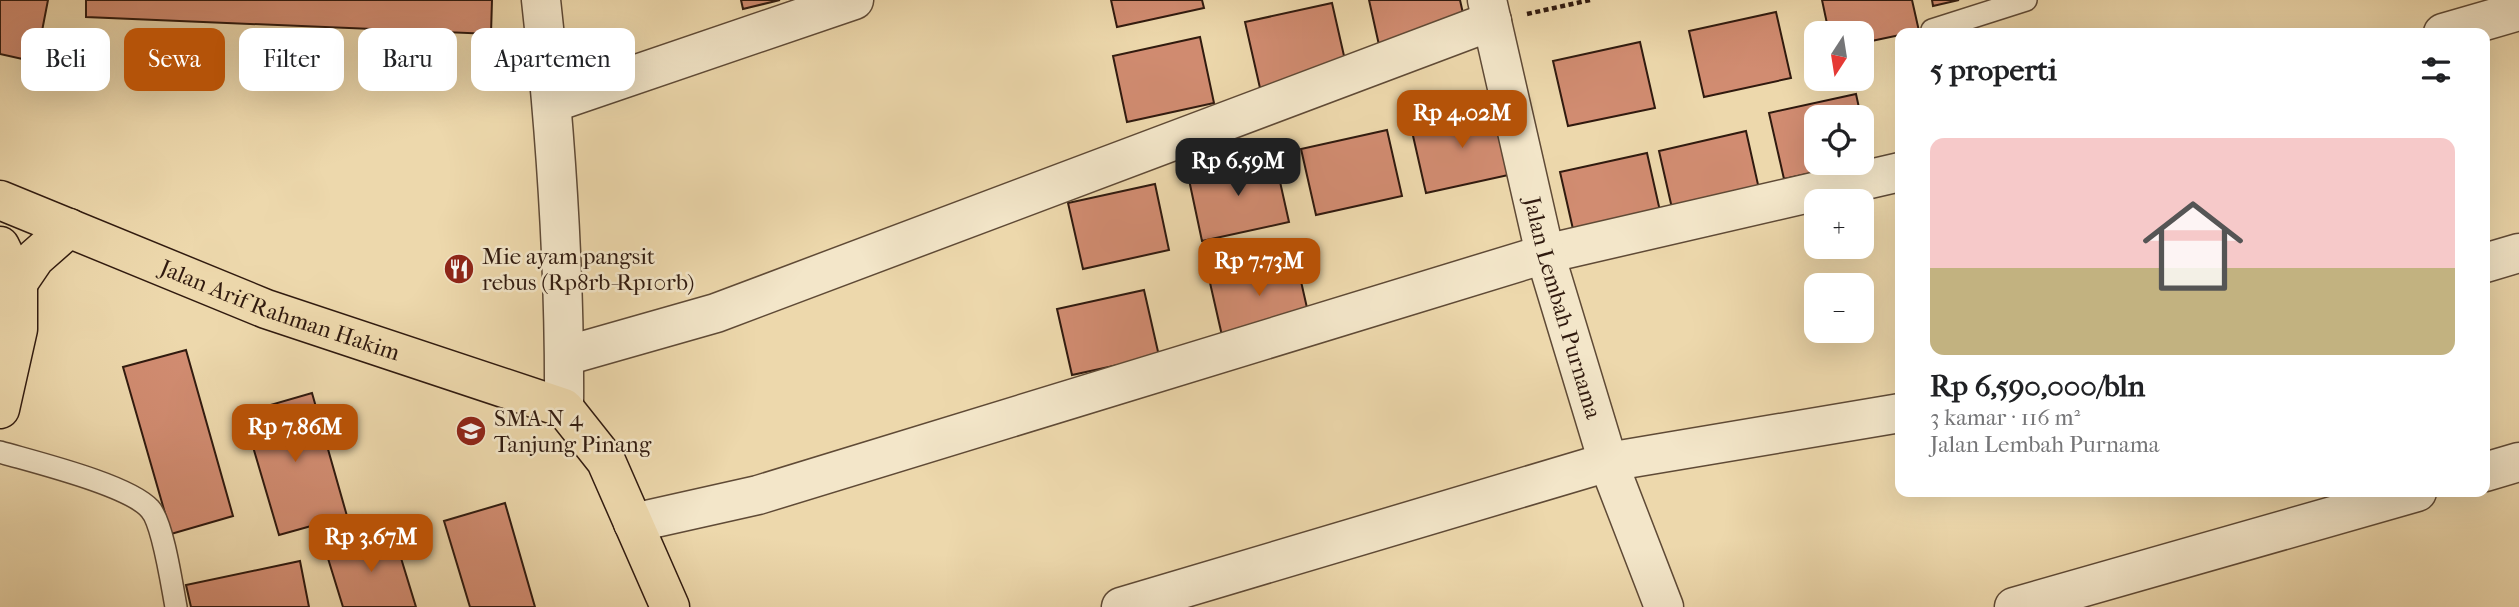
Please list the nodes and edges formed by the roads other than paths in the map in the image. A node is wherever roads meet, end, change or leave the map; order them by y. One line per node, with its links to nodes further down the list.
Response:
1 (541, 0): 8 (street)
2 (854, 0): 8 (street)
3 (2026, 0): 6 (lane)
4 (1490, 11): 14 (street, Jalan Lembah Purnama); 17 (street)
5 (2519, 11): 7 (street)
6 (1938, 28)
7 (2460, 28)
8 (552, 103): 17 (street)
9 (1895, 173): 14 (street)
10 (0, 200): 11 (main road, Jalan Arif Rahman Hakim)
11 (69, 228): 16 (main road); 18 (main road, Jalan Arif Rahman Hakim)
12 (0, 246): 16 (main road)
13 (2519, 253): 15 (street)
14 (1545, 254): 22 (street, Jalan Lembah Purnama); 26 (street)
15 (2490, 262)
16 (18, 283): 19 (main road)
17 (565, 356): 18 (street)
18 (565, 408): 26 (main road)
19 (0, 409)
20 (1895, 414): 22 (street)
21 (0, 452): 27 (lane)
22 (1608, 461): 29 (street); 30 (street, Jalan Lembah Purnama)
23 (2519, 462): 24 (street)
24 (2490, 471)
25 (2399, 497): 31 (street)
26 (633, 523): 28 (main road)
27 (176, 607)
28 (670, 607)
29 (1121, 607)
30 (1664, 607)
31 (2014, 607)

